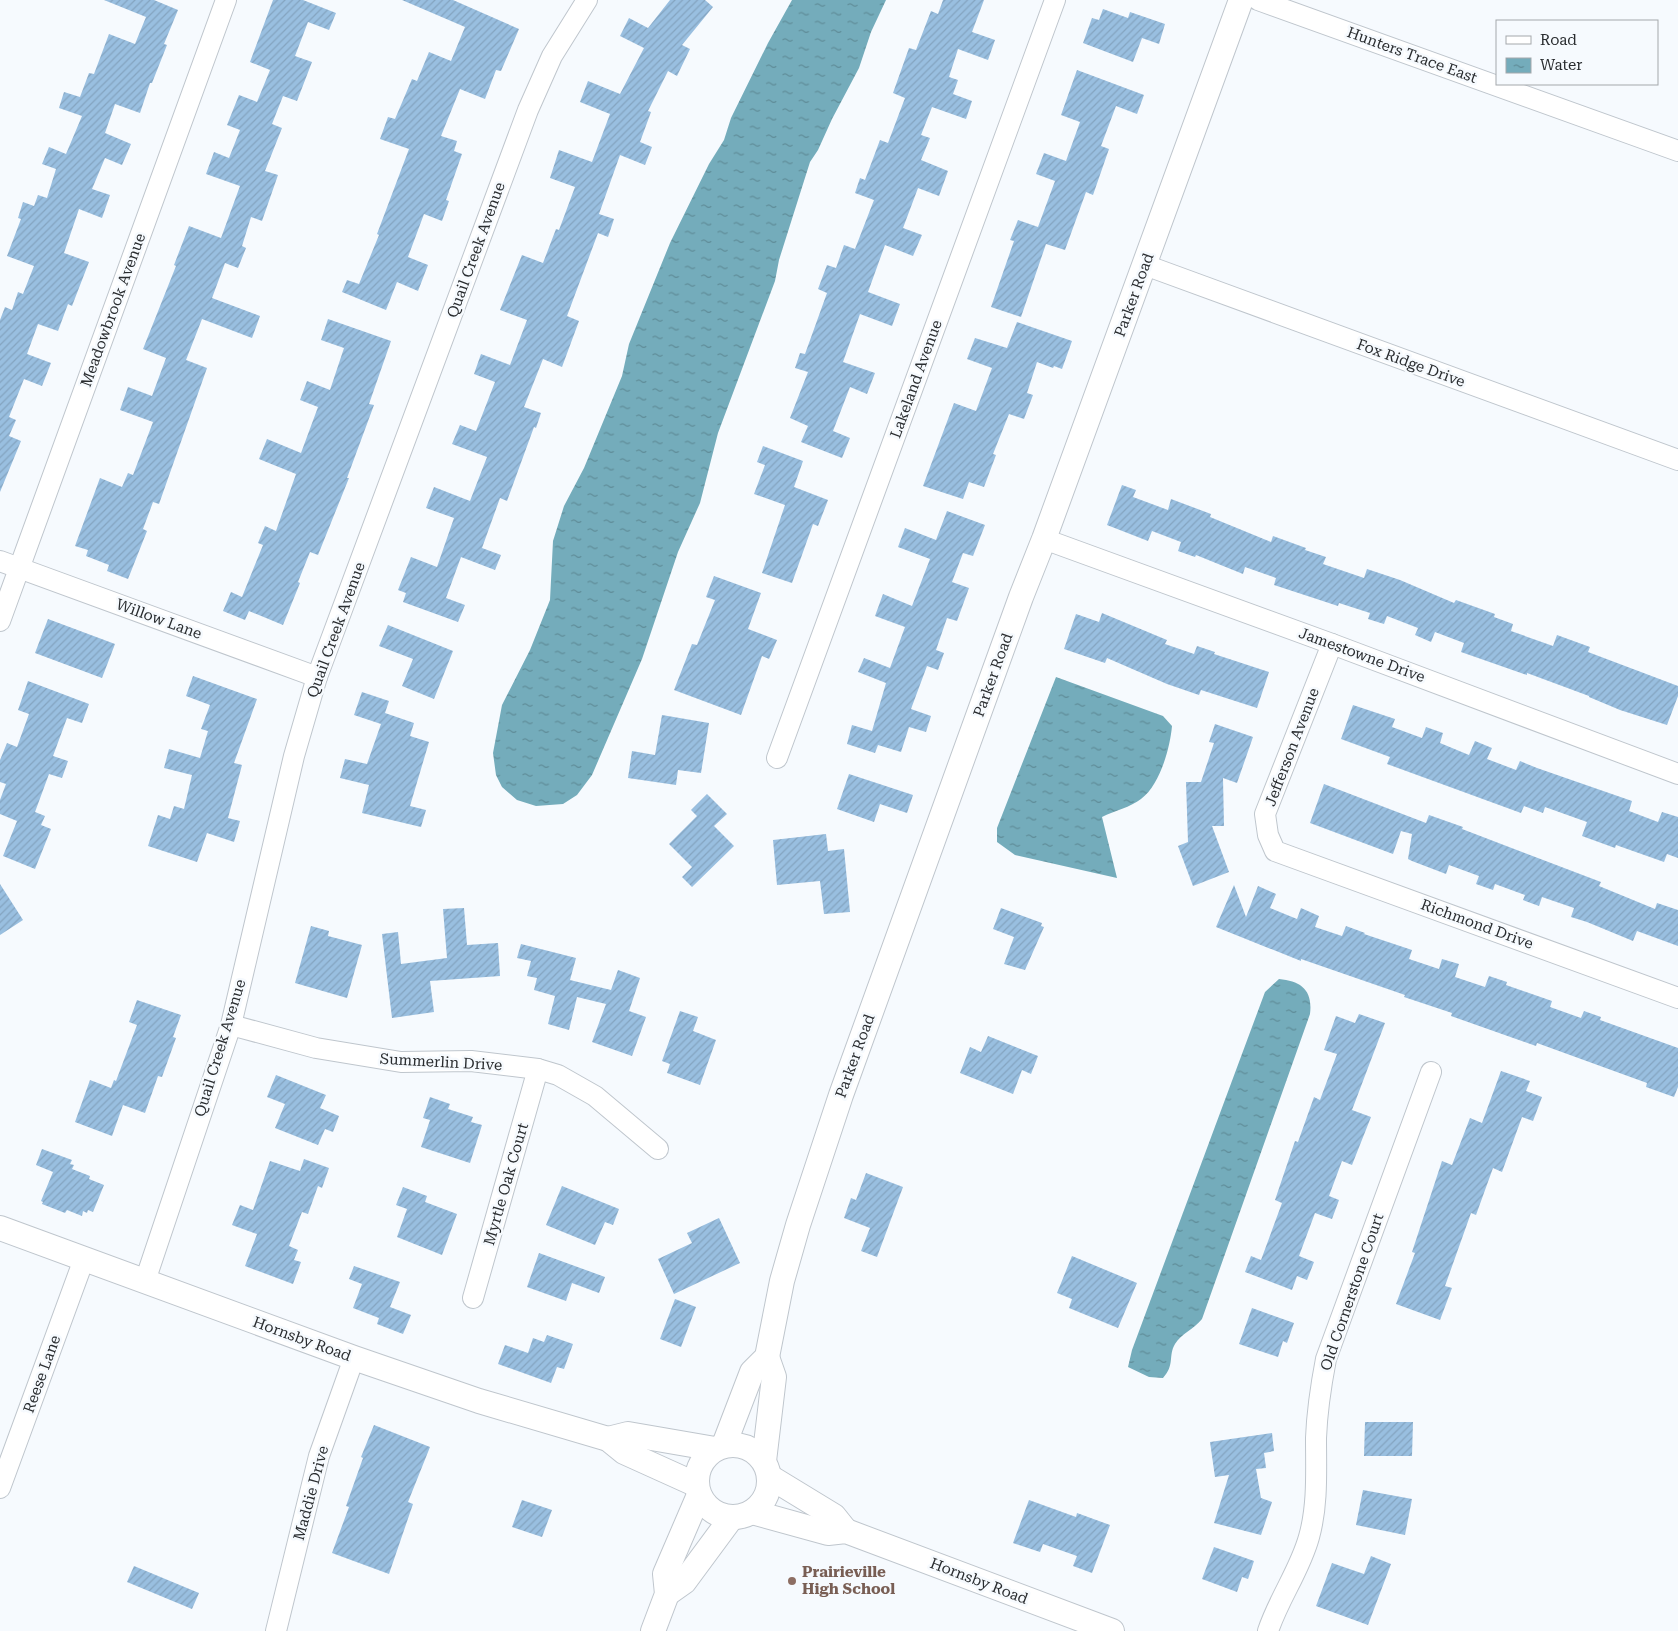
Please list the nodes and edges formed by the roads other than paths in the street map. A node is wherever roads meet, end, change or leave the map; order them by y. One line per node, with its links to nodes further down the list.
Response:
1 (226, 0): 11 (street, Meadowbrook Avenue)
2 (587, 0): 14 (street, Quail Creek Avenue)
3 (1055, 0): 15 (street, Lakeland Avenue)
4 (1242, 0): 7 (street, Parker Road)
5 (1258, 0): 6 (street, Hunters Trace East)
6 (1678, 151)
7 (1145, 265): 8 (street, Fox Ridge Drive); 9 (street, Parker Road)
8 (1678, 460)
9 (1044, 538): 13 (street, Jamestowne Drive); 27 (street, Parker Road)
10 (0, 561): 11 (street, Willow Lane)
11 (19, 568): 12 (street, Meadowbrook Avenue); 14 (street, Willow Lane)
12 (0, 621)
13 (1332, 644): 16 (street, Jamestowne Drive); 17 (street, Jefferson Avenue)
14 (317, 677): 19 (street, Quail Creek Avenue)
15 (777, 758)
16 (1678, 774)
17 (1276, 851): 18 (street, Richmond Drive)
18 (1678, 998)
19 (231, 1025): 20 (street, Summerlin Drive); 25 (street, Quail Creek Avenue)
20 (538, 1069): 22 (street, Summerlin Drive); 26 (street, Myrtle Oak Court)
21 (1431, 1072): 40 (street, Old Cornerstone Court)
22 (658, 1149)
23 (0, 1228): 24 (street, Hornsby Road)
24 (84, 1259): 25 (street, Hornsby Road); 32 (street, Reese Lane)
25 (145, 1281): 28 (street, Hornsby Road)
26 (473, 1298)
27 (766, 1357): 30 (street, Parker Road); 31 (street, Parker Road)
28 (354, 1358): 29 (street, Hornsby Road); 37 (street, Maddie Drive)
29 (608, 1439): 30 (street, Hornsby Road); 33 (street, Hornsby Road)
30 (720, 1447): 31 (street); 33 (street)
31 (767, 1469): 34 (street); 35 (street, Hornsby Road)
32 (0, 1488)
33 (698, 1490): 34 (street); 36 (street)
34 (742, 1515): 35 (street, Hornsby Road); 36 (street)
35 (846, 1531): 39 (street, Hornsby Road)
36 (667, 1594): 38 (street)
37 (276, 1631)
38 (653, 1631)
39 (1112, 1631)
40 (1268, 1631)

